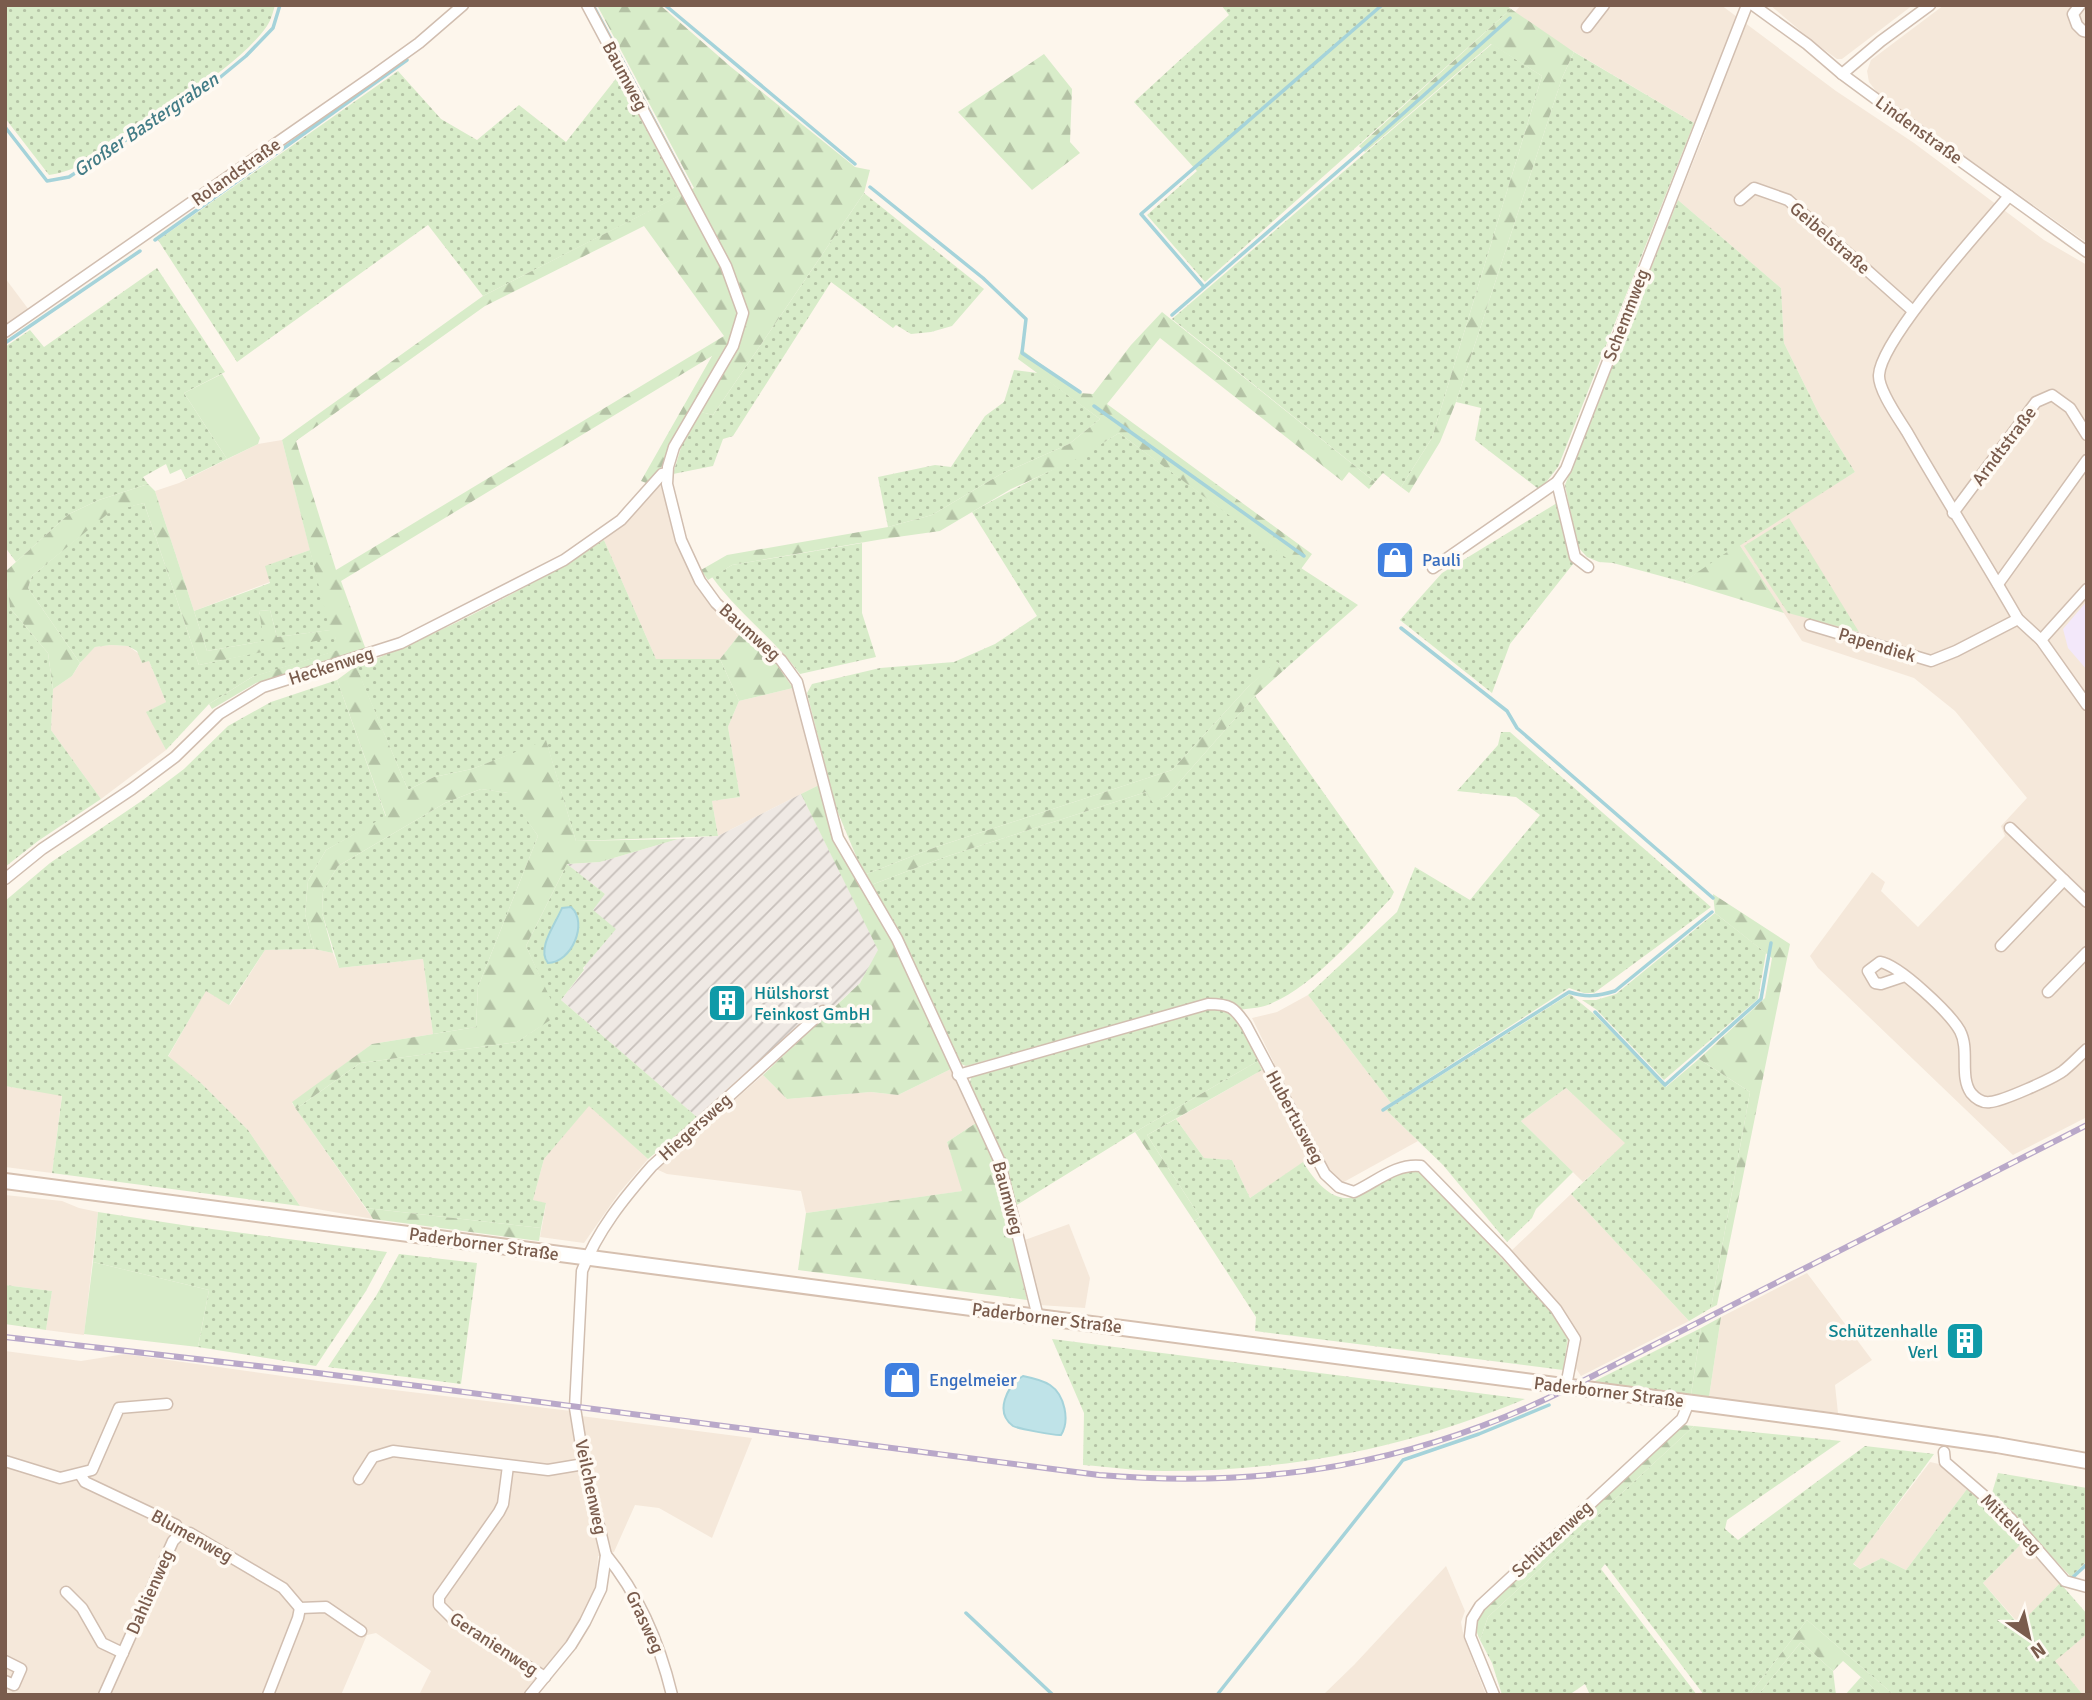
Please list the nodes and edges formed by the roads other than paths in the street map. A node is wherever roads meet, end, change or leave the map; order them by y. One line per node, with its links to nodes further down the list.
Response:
1 (463, 5): 14 (street, Rolandstraße)
2 (587, 5): 17 (street, Baumweg)
3 (1604, 5): 7 (street)
4 (1750, 5): 9 (street, Lindenstraße); 18 (street, Schemmweg)
5 (1930, 5): 9 (street)
6 (2081, 5): 8 (street)
7 (1587, 27)
8 (2087, 32)
9 (1842, 74): 10 (street, Lindenstraße)
10 (2009, 195): 12 (street, Lindenstraße); 13 (street)
11 (1740, 200): 13 (street, Geibelstraße)
12 (2087, 252)
13 (1913, 312): 19 (street)
14 (5, 332)
15 (2087, 435): 19 (street, Arndtstraße)
16 (2087, 460): 22 (street)
17 (667, 473): 29 (street, Heckenweg); 38 (street, Baumweg)
18 (1558, 482): 20 (street); 21 (street)
19 (1953, 513): 22 (street)
20 (1588, 567)
21 (1433, 568)
22 (1998, 584): 24 (street)
23 (2087, 589): 26 (street)
24 (2018, 620): 25 (street, Papendiek); 26 (street)
25 (1810, 625)
26 (2041, 639): 27 (street)
27 (2086, 703)
28 (2010, 828): 30 (street)
29 (5, 879)
30 (2064, 880): 31 (street); 32 (street)
31 (2087, 902)
32 (2001, 946)
33 (2087, 952): 35 (street)
34 (1905, 976): 37 (street)
35 (2048, 992)
36 (823, 1011): 40 (street, Hiegersweg)
37 (2087, 1049)
38 (958, 1074): 41 (street, Baumweg); 42 (street, Hubertusweg)
39 (5, 1181): 40 (main road, Paderborner Straße)
40 (587, 1258): 41 (main road, Paderborner Straße); 48 (street, Veilchenweg)
41 (1038, 1317): 42 (main road, Paderborner Straße)
42 (1566, 1386): 43 (main road, Paderborner Straße)
43 (1689, 1402): 46 (main road, Paderborner Straße); 66 (street, Schützenweg)
44 (167, 1404): 50 (street)
45 (1944, 1452): 54 (street, Mittelweg)
46 (2087, 1461)
47 (6, 1464): 50 (street)
48 (584, 1464): 49 (street); 53 (street, Veilchenweg)
49 (508, 1466): 51 (street); 60 (street, Geranienweg)
50 (80, 1474): 52 (street, Blumenweg)
51 (359, 1479)
52 (180, 1534): 56 (street, Blumenweg); 58 (street, Dahlienweg)
53 (606, 1555): 60 (street, Veilchenweg); 65 (street, Grasweg)
54 (2087, 1587)
55 (66, 1592): 58 (street, Dahlienweg)
56 (300, 1608): 57 (street); 63 (street)
57 (361, 1630)
58 (123, 1653): 62 (street, Dahlienweg)
59 (5, 1661): 61 (street)
60 (545, 1677): 64 (street, Veilchenweg)
61 (5, 1681)
62 (104, 1695)
63 (268, 1695)
64 (530, 1695)
65 (672, 1695)
66 (1494, 1695)

